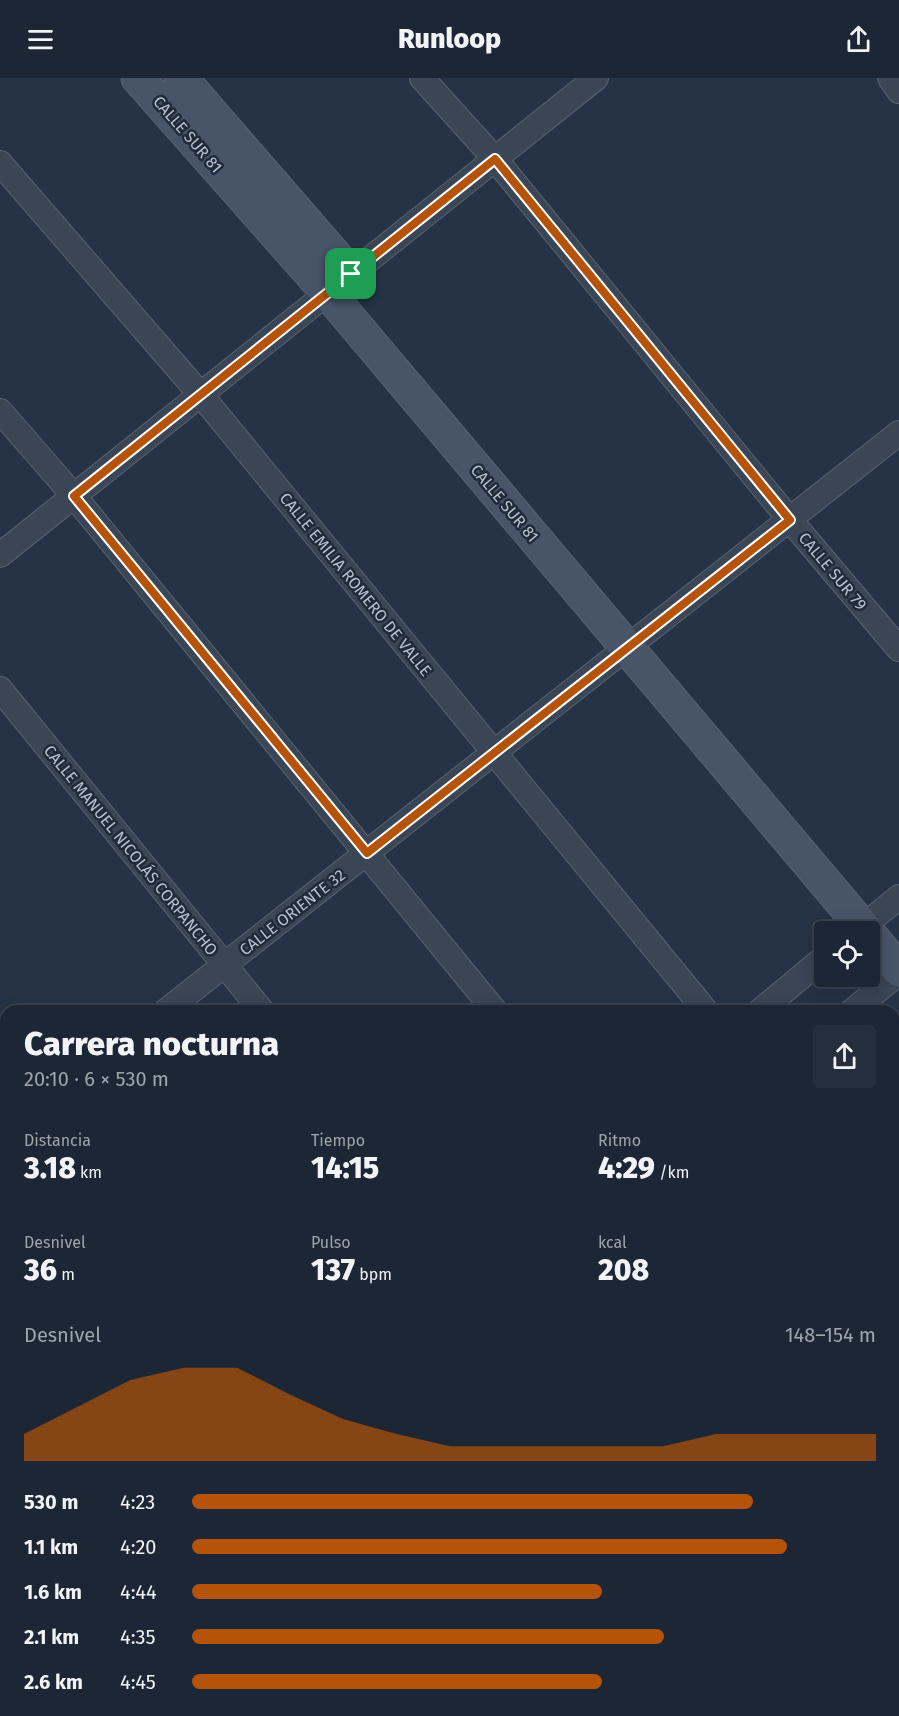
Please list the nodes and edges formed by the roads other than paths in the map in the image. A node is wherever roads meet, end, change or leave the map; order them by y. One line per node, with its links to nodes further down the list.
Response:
1 (138, 78): 9 (street, CALLE SUR 81)
2 (181, 78): 9 (street, CALLE SUR 81)
3 (423, 78): 7 (street, CALLE SUR 79)
4 (596, 78): 7 (street)
5 (890, 78): 6 (street)
6 (899, 91)
7 (495, 159): 9 (street); 14 (street, CALLE SUR 79)
8 (0, 163): 10 (street, CALLE EMILIA ROMERO DE VALLE)
9 (340, 284): 10 (street); 16 (street, CALLE SUR 81)
10 (201, 395): 13 (street); 19 (street, CALLE EMILIA ROMERO DE VALLE)
11 (0, 411): 13 (street)
12 (899, 433): 14 (street, CALLE ORIENTE 32)
13 (74, 496): 15 (street); 20 (street)
14 (790, 520): 16 (street, CALLE ORIENTE 32); 17 (street, CALLE SUR 79)
15 (0, 555)
16 (627, 648): 19 (street, CALLE ORIENTE 32); 22 (street, CALLE SUR 81)
17 (899, 649)
18 (0, 689): 25 (street, CALLE MANUEL NICOLÁS CORPANCHO)
19 (495, 753): 20 (street, CALLE ORIENTE 32); 31 (street, CALLE EMILIA ROMERO DE VALLE)
20 (367, 853): 25 (street, CALLE ORIENTE 32); 30 (street)
21 (899, 897): 23 (street)
22 (856, 921)
23 (874, 921)
24 (880, 950): 27 (street, CALLE SUR 81)
25 (224, 965): 28 (street, CALLE ORIENTE 32); 29 (street, CALLE MANUEL NICOLÁS CORPANCHO)
26 (814, 966): 32 (street)
27 (899, 972): 33 (street)
28 (174, 1005)
29 (257, 1005)
30 (490, 1005)
31 (701, 1005)
32 (767, 1005)
33 (859, 1005)

